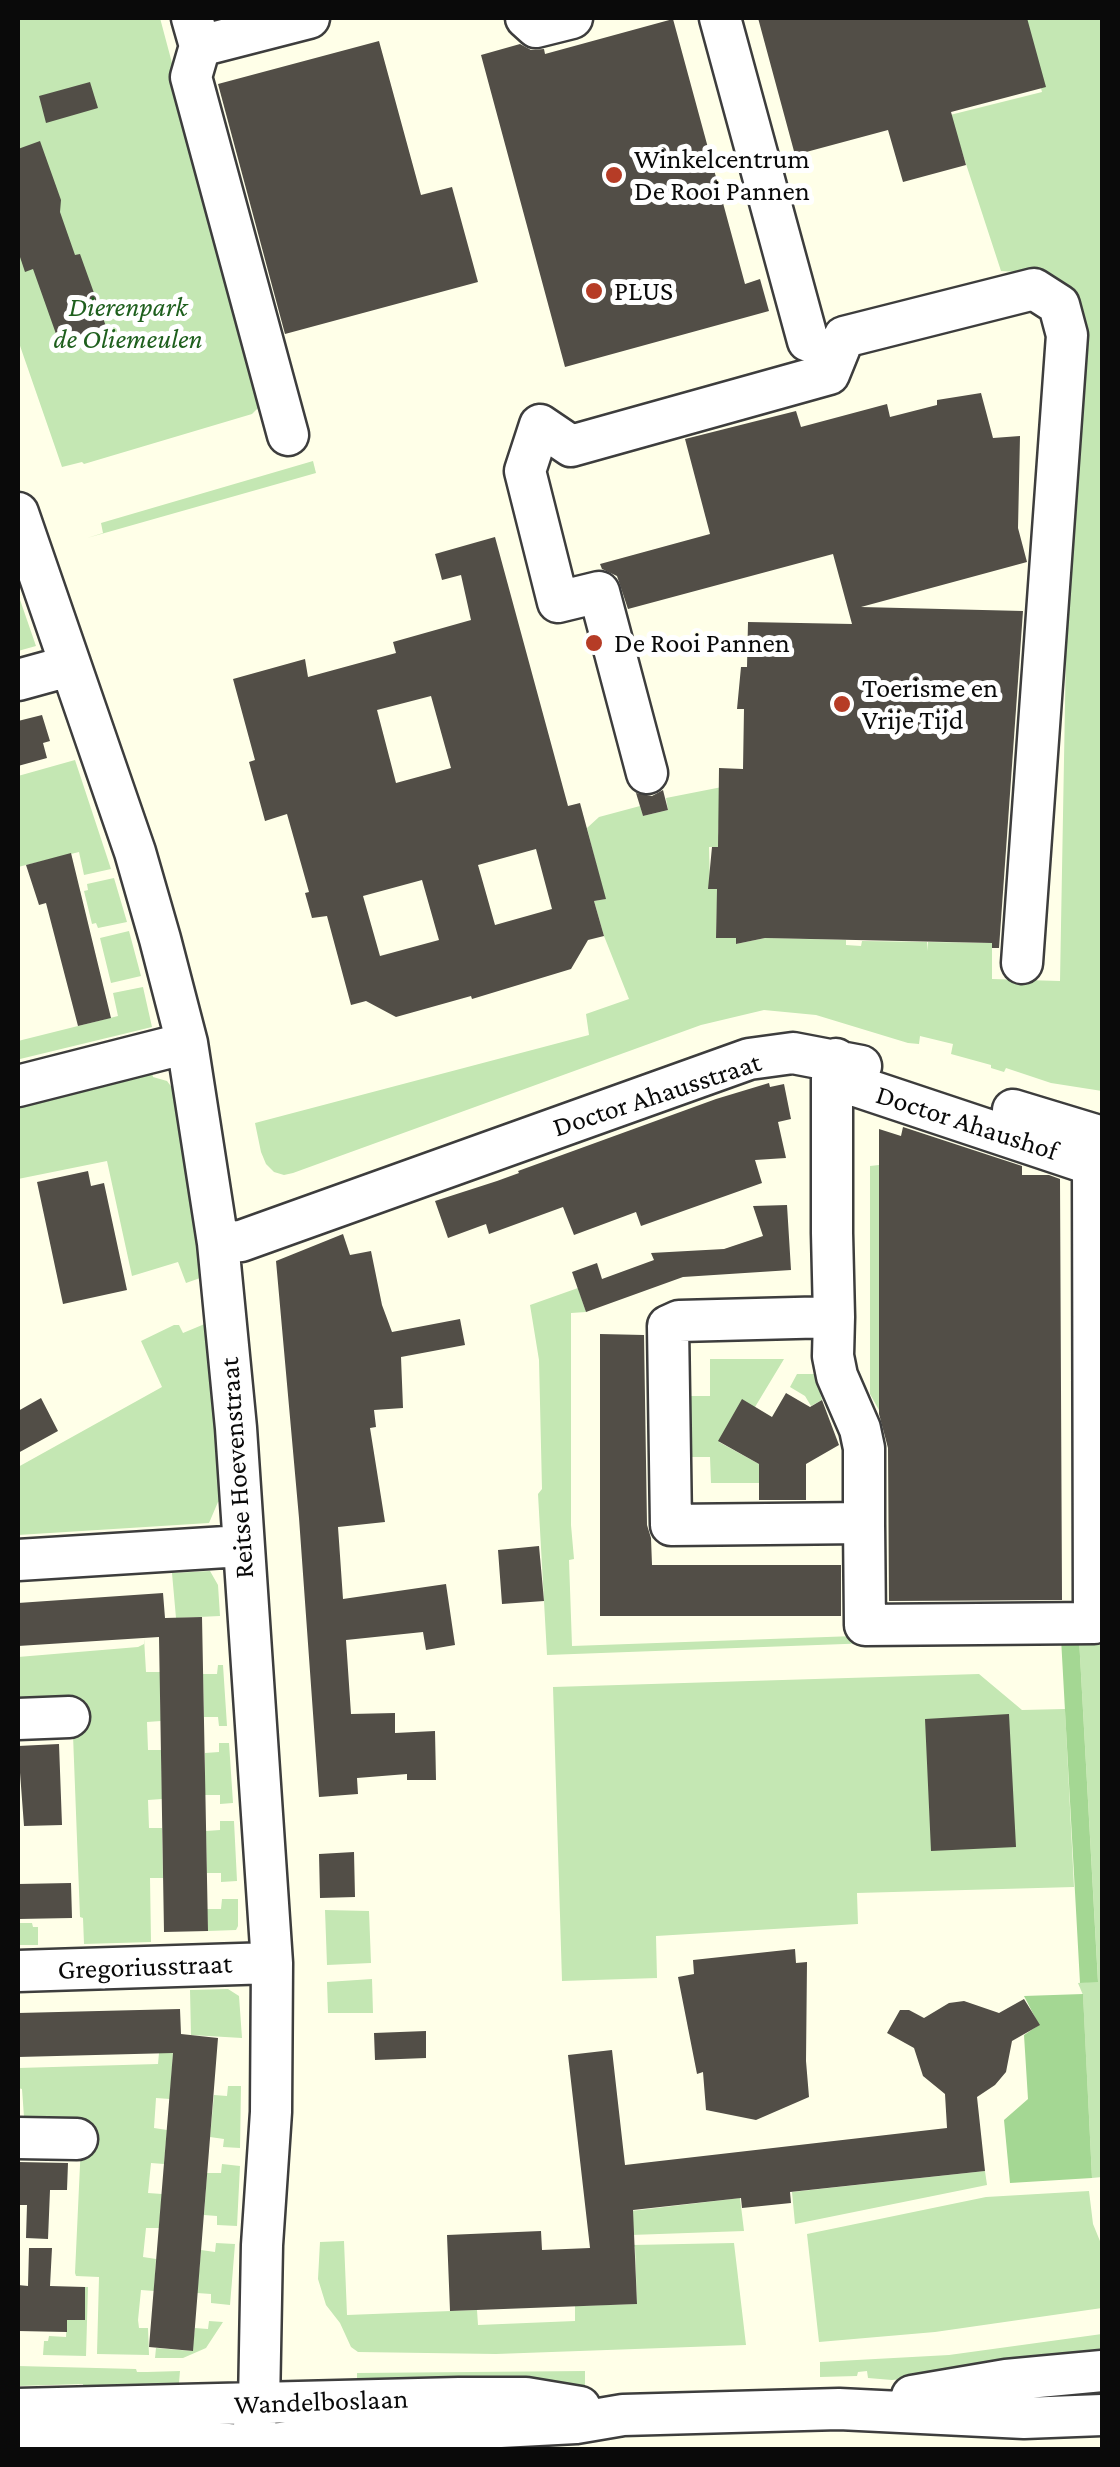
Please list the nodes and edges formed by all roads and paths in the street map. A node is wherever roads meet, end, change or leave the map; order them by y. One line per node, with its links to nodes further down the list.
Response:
1 (308, 18): 5 (street)
2 (526, 18): 3 (street)
3 (572, 18)
4 (720, 18): 6 (street)
5 (196, 32): 7 (street)
6 (808, 341)
7 (288, 435)
8 (18, 513): 9 (street, Reitse Hoevenstraat)
9 (69, 666): 10 (street); 13 (street, Reitse Hoevenstraat)
10 (18, 680)
11 (647, 772): 12 (street)
12 (1022, 964)
13 (187, 1043): 15 (street); 17 (street, Reitse Hoevenstraat)
14 (834, 1068): 16 (street, Doctor Ahausstraat); 17 (street, Doctor Ahausstraat); 18 (street, Doctor Ahaushof); 19 (street, Doctor Ahaushof)
15 (18, 1086)
16 (1102, 1137)
17 (218, 1244): 20 (street, Reitse Hoevenstraat)
18 (834, 1316): 19 (street, Doctor Ahaushof); 19 (street)
19 (864, 1524)
20 (242, 1546): 21 (street); 24 (street, Reitse Hoevenstraat)
21 (18, 1560)
22 (69, 1717): 23 (street)
23 (18, 1718)
24 (272, 1963): 25 (street, Gregoriusstraat); 29 (street, Reitse Hoevenstraat)
25 (18, 1971)
26 (18, 2138): 27 (street)
27 (77, 2139)
28 (1102, 2372): 31 (street, Wandelboslaan)
29 (259, 2404): 30 (street, Wandelboslaan); 33 (street, Wandelboslaan); 36 (street, Reitse Hoevenstraat)
30 (18, 2409)
31 (839, 2409): 32 (street, Wandelboslaan); 34 (street, Wandelboslaan)
32 (1102, 2415)
33 (460, 2426): 34 (street, Wandelboslaan); 36 (street, Wandelboslaan)
34 (734, 2431)
35 (18, 2434): 36 (street, Wandelboslaan)
36 (250, 2448)

